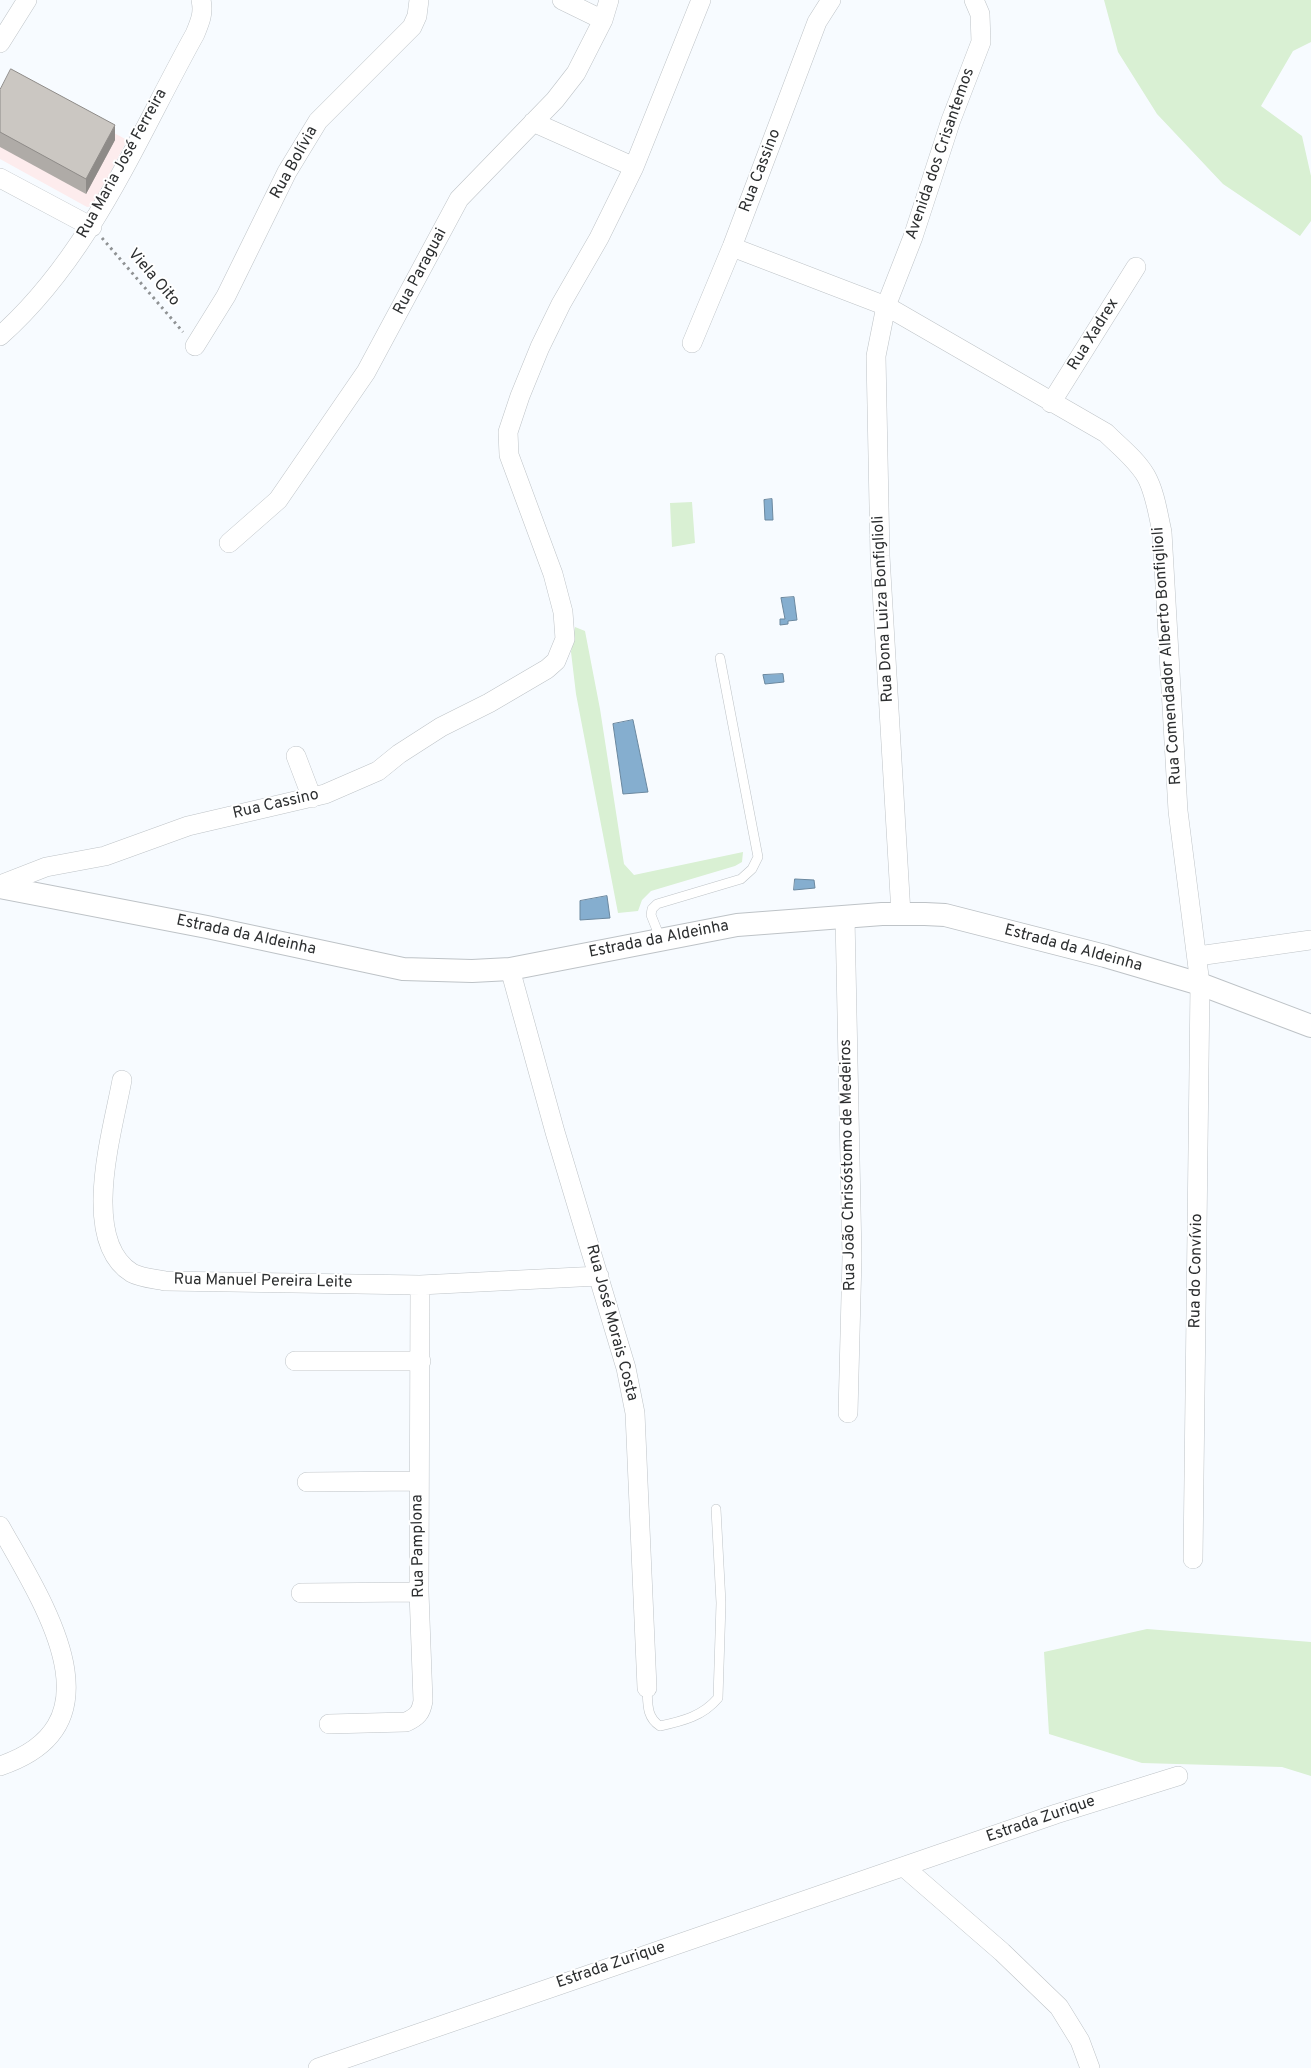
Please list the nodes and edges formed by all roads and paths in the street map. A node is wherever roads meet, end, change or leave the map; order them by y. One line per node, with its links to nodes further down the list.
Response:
1 (27, 0): 10 (street)
2 (201, 0): 14 (street, Rua Maria José Ferreira)
3 (419, 0): 20 (street, Rua Bolívia)
4 (562, 0): 9 (street)
5 (609, 0): 9 (street, Rua Paraguai)
6 (701, 0): 12 (street, Rua Cassino)
7 (831, 0): 15 (street, Rua Cassino)
8 (974, 0): 17 (street, Avenida dos Crisantemos)
9 (603, 20): 11 (street, Rua Paraguai)
10 (0, 43)
11 (533, 122): 12 (street); 22 (street, Rua Paraguai)
12 (634, 167): 25 (street, Rua Cassino)
13 (0, 178): 14 (street)
14 (92, 227): 18 (street, Rua Maria José Ferreira); 20 (path, Viela Oito)
15 (732, 247): 17 (street, Rua Comendador Alberto Bonfiglioli); 19 (street, Rua Cassino)
16 (1136, 267): 21 (street, Rua Xadrex)
17 (886, 306): 21 (street, Rua Comendador Alberto Bonfiglioli); 27 (street, Rua Dona Luiza Bonfiglioli)
18 (0, 336)
19 (692, 343)
20 (196, 346)
21 (1051, 403): 31 (street, Rua Comendador Alberto Bonfiglioli)
22 (229, 543)
23 (720, 658): 29 (lane)
24 (296, 756): 25 (street)
25 (312, 798): 26 (street, Rua Cassino)
26 (0, 886): 32 (street, Estrada da Aldeinha)
27 (901, 914): 28 (street, Estrada da Aldeinha); 33 (street, Estrada da Aldeinha)
28 (845, 916): 29 (street, Estrada da Aldeinha); 40 (street, Rua João Chrisóstomo de Medeiros)
29 (661, 940): 32 (street, Estrada da Aldeinha)
30 (1311, 940): 31 (street)
31 (1198, 956): 33 (street, Rua Comendador Alberto Bonfiglioli)
32 (510, 969): 36 (street, Rua José Morais Costa)
33 (1200, 984): 34 (street, Estrada da Aldeinha); 45 (street, Rua do Convívio)
34 (1311, 1026)
35 (122, 1080): 37 (street, Rua Manuel Pereira Leite)
36 (599, 1276): 37 (street, Rua Manuel Pereira Leite); 48 (street, Rua José Morais Costa)
37 (420, 1285): 39 (street, Rua Pamplona)
38 (295, 1361): 39 (street)
39 (421, 1361): 41 (street, Rua Pamplona)
40 (848, 1413)
41 (418, 1481): 42 (street); 46 (street, Rua Pamplona)
42 (307, 1482)
43 (716, 1509): 48 (lane)
44 (0, 1526): 50 (street)
45 (1193, 1559)
46 (419, 1592): 47 (street); 49 (street, Rua Pamplona)
47 (301, 1593)
48 (647, 1688)
49 (329, 1724)
50 (0, 1766)
51 (1178, 1776): 52 (street, Estrada Zurique)
52 (904, 1868): 53 (street, Estrada Zurique); 54 (street)
53 (318, 2068)
54 (1090, 2068)

